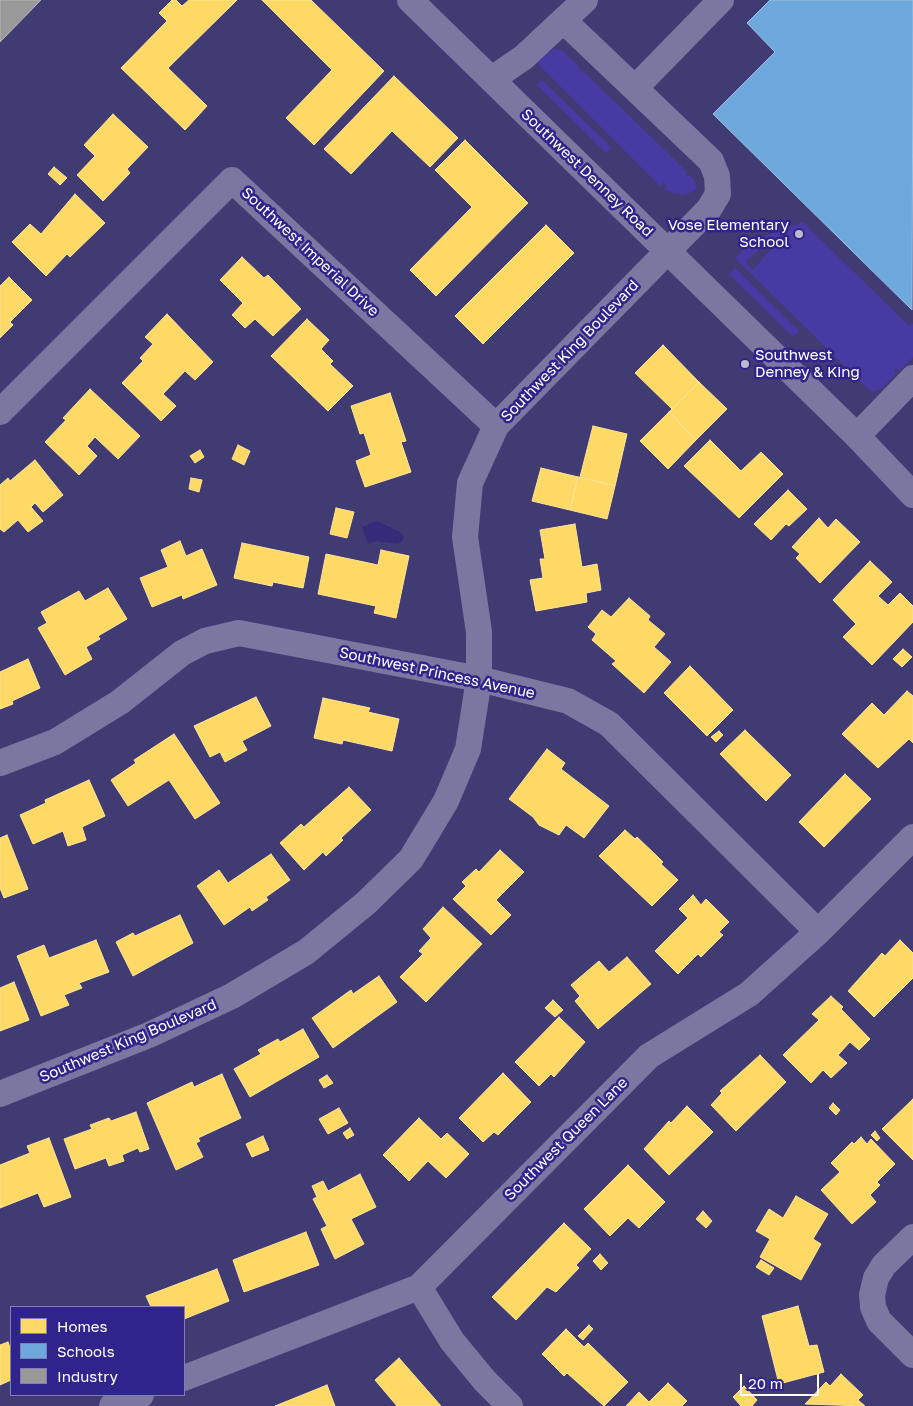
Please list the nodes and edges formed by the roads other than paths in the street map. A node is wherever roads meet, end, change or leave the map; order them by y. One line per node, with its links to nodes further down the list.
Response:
1 (410, 0): 5 (street, Southwest Denney Road)
2 (585, 0): 4 (street)
3 (721, 0): 6 (street)
4 (564, 21): 5 (street); 6 (street, Southwest King Boulevard)
5 (492, 79): 7 (street, Southwest Denney Road)
6 (635, 88): 7 (street, Southwest King Boulevard)
7 (667, 252): 10 (street, Southwest King Boulevard); 11 (street, Southwest Denney Road)
8 (913, 378): 11 (street)
9 (0, 412): 10 (street, Southwest Imperial Drive)
10 (496, 426): 13 (street, Southwest King Boulevard)
11 (857, 436): 12 (street, Southwest Denney Road)
12 (913, 495)
13 (479, 679): 14 (street, Southwest Princess Avenue); 16 (street, Southwest Princess Avenue); 17 (street, Southwest King Boulevard)
14 (0, 763)
15 (913, 837): 16 (street, Southwest Queen Lane)
16 (818, 932): 19 (street, Southwest Queen Lane)
17 (0, 1094)
18 (913, 1236): 20 (street)
19 (419, 1287): 21 (street, Southwest Queen Lane); 24 (street)
20 (913, 1355)
21 (185, 1378)
22 (138, 1396): 23 (street)
23 (112, 1406)
24 (510, 1406)

